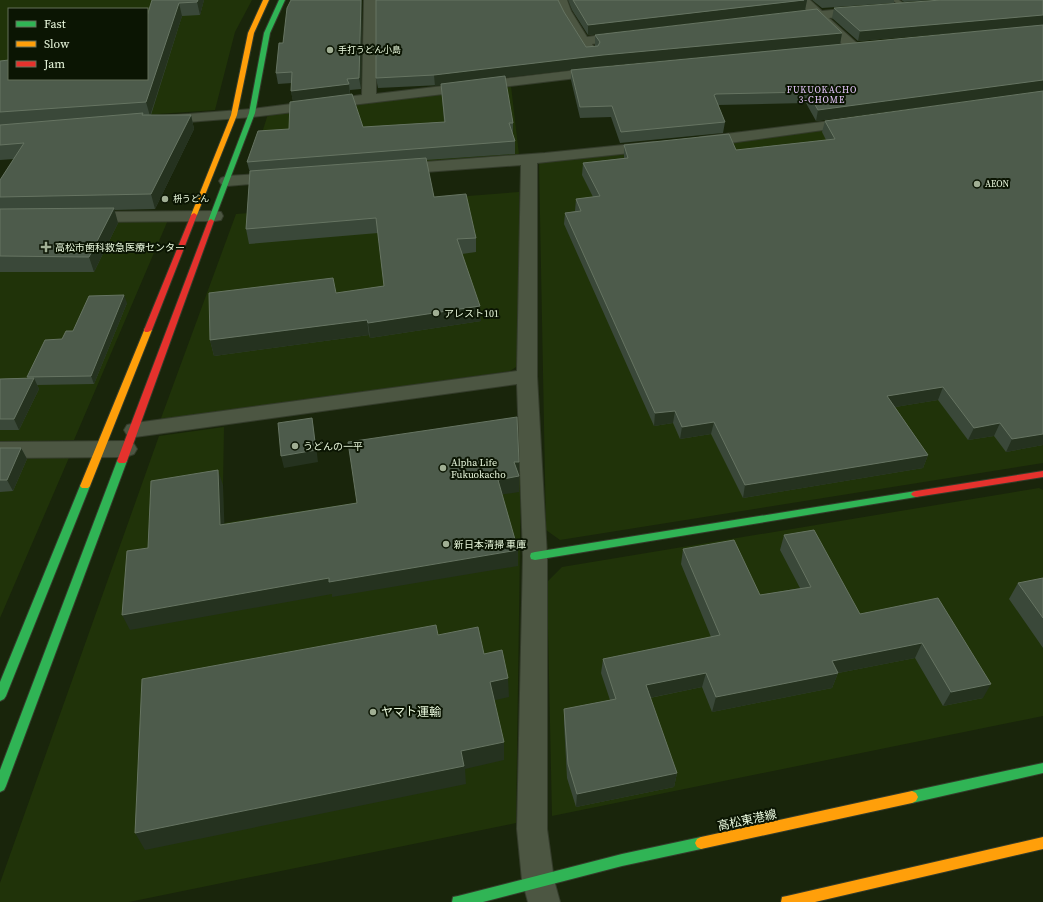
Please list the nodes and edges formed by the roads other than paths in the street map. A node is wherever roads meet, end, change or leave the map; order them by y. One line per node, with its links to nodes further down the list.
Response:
1 (266, 0): 18 (street)
2 (282, 0): 17 (street)
3 (370, 0): 16 (street)
4 (561, 0): 12 (street)
5 (803, 0): 9 (street)
6 (896, 5): 7 (street)
7 (921, 6)
8 (873, 10): 9 (street)
9 (818, 14): 10 (street); 13 (street)
10 (782, 18)
11 (636, 35): 12 (street)
12 (583, 41): 15 (street)
13 (838, 49)
14 (617, 70): 15 (street)
15 (603, 71): 16 (street)
16 (369, 98): 17 (street)
17 (252, 113): 18 (street); 26 (street)
18 (234, 115): 20 (street); 27 (street)
19 (870, 120): 21 (street)
20 (149, 121)
21 (690, 143)
22 (667, 145): 23 (street)
23 (530, 159): 24 (street); 30 (street)
24 (380, 170)
25 (294, 177): 26 (street)
26 (227, 181): 28 (street)
27 (192, 216): 28 (street); 29 (street); 32 (street)
28 (214, 216): 31 (street)
29 (69, 217)
30 (527, 376): 31 (street); 35 (street)
31 (130, 439): 32 (street); 38 (street)
32 (98, 449): 33 (street); 36 (street)
33 (0, 450)
34 (1043, 474): 35 (street)
35 (535, 556): 40 (street)
36 (0, 696)
37 (1043, 768): 40 (street, 高松東港線)
38 (0, 786)
39 (1043, 842): 42 (street)
40 (541, 891): 41 (street, 高松東港線)
41 (458, 902)
42 (787, 902)

